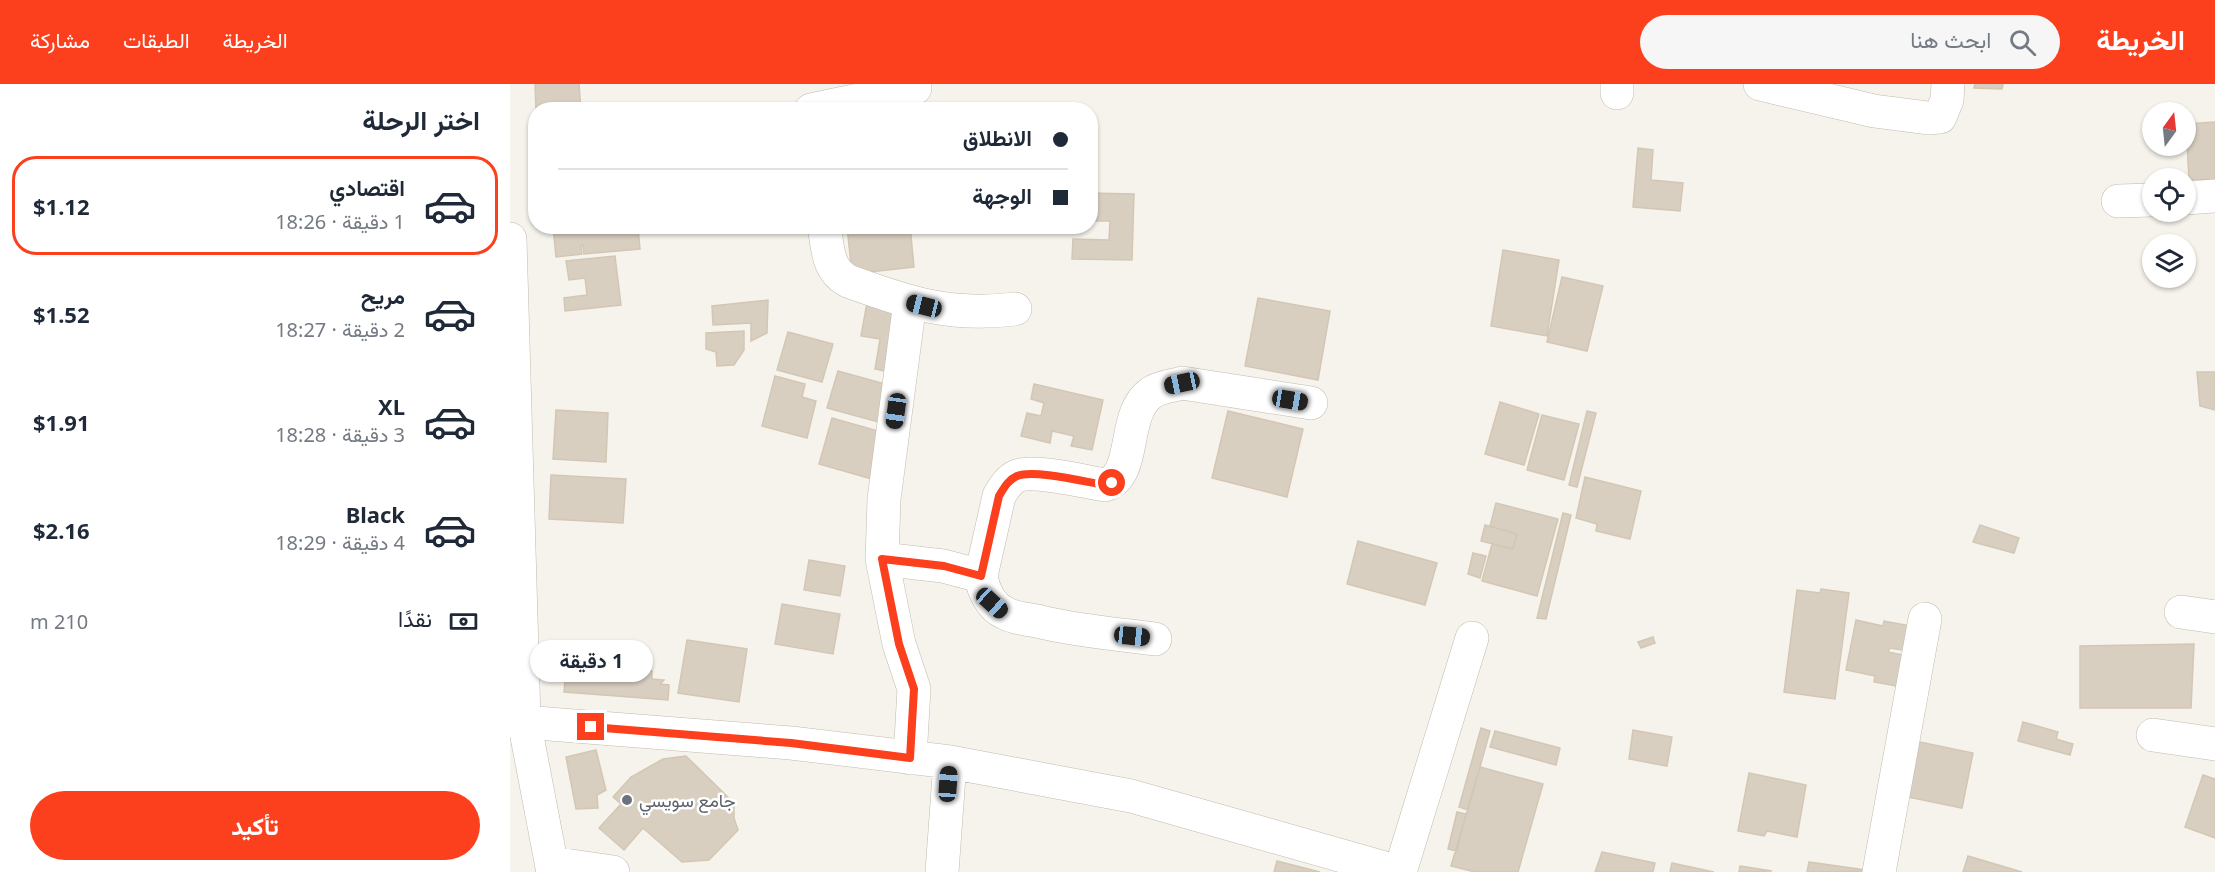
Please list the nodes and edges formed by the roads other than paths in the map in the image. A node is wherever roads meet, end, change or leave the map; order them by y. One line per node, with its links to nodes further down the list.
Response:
1 (802, 84): 5 (street)
2 (1760, 84): 3 (street)
3 (1948, 84)
4 (915, 88): 6 (street)
5 (804, 102)
6 (849, 102)
7 (2215, 196): 8 (street)
8 (2196, 197)
9 (2142, 200): 10 (street)
10 (2118, 201)
11 (826, 234): 13 (street)
12 (510, 239): 23 (street)
13 (910, 302): 14 (street); 16 (street)
14 (1015, 309)
15 (1311, 403): 17 (street)
16 (882, 559): 17 (street); 26 (street)
17 (981, 576): 22 (street)
18 (2181, 612): 19 (street)
19 (2215, 617)
20 (1925, 619): 32 (street)
21 (1472, 638): 31 (street)
22 (1155, 639)
23 (517, 721): 26 (street); 28 (street)
24 (2153, 735): 25 (street)
25 (2215, 744)
26 (910, 758): 27 (street)
27 (950, 762): 30 (street); 31 (street)
28 (552, 868): 29 (street)
29 (613, 872)
30 (942, 872)
31 (1400, 872)
32 (1879, 872)

